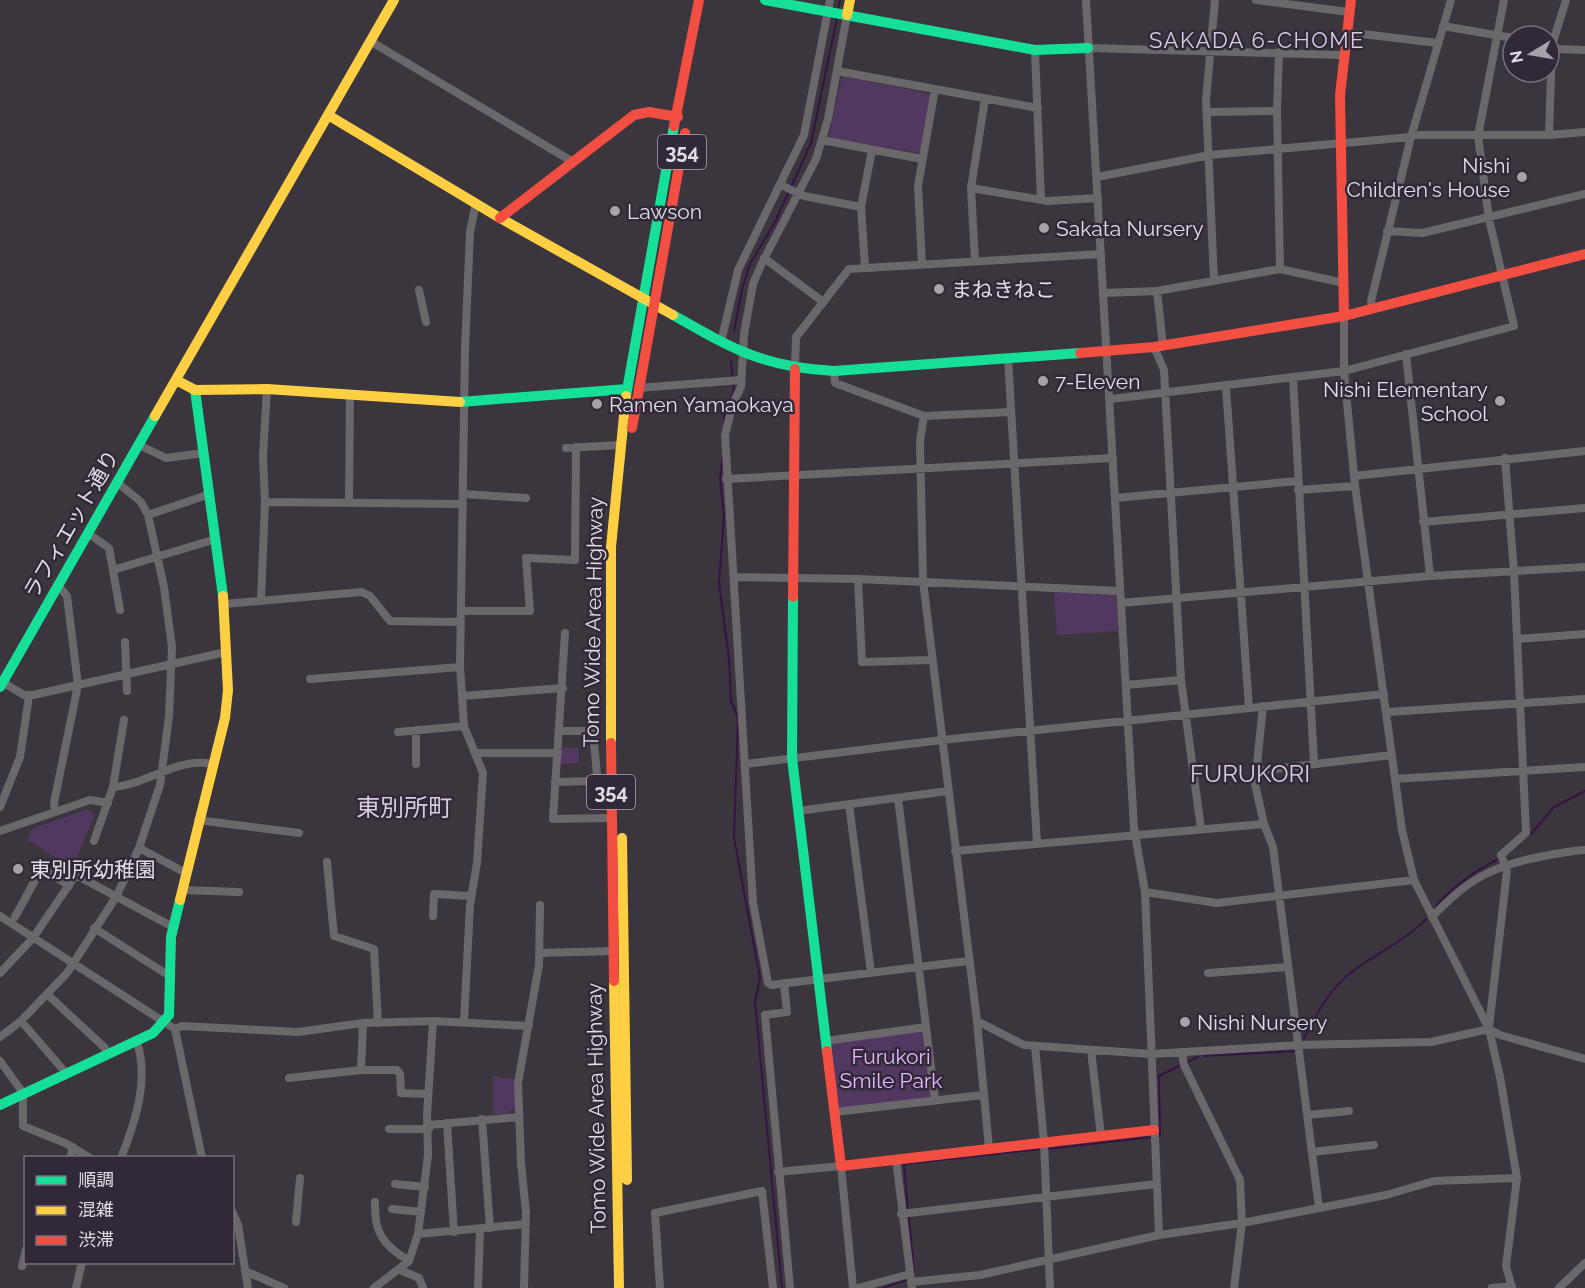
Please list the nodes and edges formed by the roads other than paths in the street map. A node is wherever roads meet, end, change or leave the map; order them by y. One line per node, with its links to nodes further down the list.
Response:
1 (394, 0): 22 (main road, ラフィエット通り)
2 (699, 0): 39 (main road, Tomo Wide Area Highway / 354)
3 (709, 0): 76 (main road, Tomo Wide Area Highway / 354)
4 (765, 0): 14 (main road)
5 (830, 0): 14 (street)
6 (850, 0): 16 (main road)
7 (1086, 0): 24 (street)
8 (1215, 0): 27 (street)
9 (1256, 0): 15 (street)
10 (1351, 0): 15 (main road)
11 (1451, 0): 18 (street)
12 (1504, 0): 20 (street)
13 (1566, 0): 17 (street)
14 (828, 12): 16 (main road); 52 (street)
15 (1348, 12): 19 (main road)
16 (847, 15): 26 (main road); 31 (street)
17 (1558, 24)
18 (1443, 26): 20 (street); 23 (street)
19 (1346, 32): 23 (street); 30 (main road)
20 (1498, 35): 21 (street); 43 (street)
21 (1501, 36)
22 (370, 41): 38 (main road, ラフィエット通り); 50 (street)
23 (1437, 43): 42 (street)
24 (1088, 48): 26 (main road); 27 (street); 51 (street)
25 (1561, 48): 28 (street)
26 (1035, 50): 35 (street)
27 (1209, 50): 29 (street); 37 (street)
28 (1585, 50)
29 (1279, 52): 30 (street); 36 (street)
30 (1343, 55): 45 (main road)
31 (837, 71): 33 (street); 44 (street)
32 (1550, 84): 41 (street)
33 (935, 89): 34 (street); 49 (street)
34 (985, 99): 35 (street); 53 (street)
35 (1038, 108): 57 (street)
36 (1277, 111): 37 (street); 46 (street)
37 (1207, 112): 48 (street)
38 (328, 116): 58 (main road); 91 (main road, ラフィエット通り)
39 (678, 117): 50 (main road); 76 (main road, Tomo Wide Area Highway / 354)
40 (1585, 132): 41 (street)
41 (1549, 135): 43 (street)
42 (1412, 136): 43 (street); 45 (street); 62 (street)
43 (1478, 136): 61 (street)
44 (822, 140): 47 (street); 54 (street)
45 (1340, 144): 46 (street); 72 (main road)
46 (1277, 148): 48 (street); 69 (street)
47 (872, 150): 49 (street); 59 (street)
48 (1210, 155): 51 (street); 71 (street)
49 (922, 159): 67 (street)
50 (573, 162): 60 (main road)
51 (1096, 177): 56 (street)
52 (781, 185): 54 (street); 81 (street)
53 (970, 188): 57 (street); 66 (street)
54 (798, 194): 59 (street); 65 (street)
55 (1585, 194): 61 (street)
56 (1098, 198): 57 (street); 63 (street)
57 (1041, 200)
58 (476, 203): 60 (main road); 100 (street)
59 (861, 207): 68 (street)
60 (500, 218): 76 (main road)
61 (1489, 219): 62 (street); 70 (street)
62 (1387, 231): 78 (street)
63 (1101, 254): 66 (street); 75 (street)
64 (1585, 254): 70 (main road)
65 (764, 258): 77 (street); 84 (street)
66 (975, 261): 67 (street)
67 (922, 264): 68 (street)
68 (864, 267): 77 (street)
69 (1280, 269): 71 (street); 72 (street)
70 (1502, 276): 78 (main road); 85 (street)
71 (1214, 280): 74 (street)
72 (1344, 283): 79 (main road)
73 (419, 290): 80 (street)
74 (1157, 291): 75 (street); 82 (street)
75 (1104, 293): 83 (street)
76 (648, 301): 81 (main road); 95 (main road, Tomo Wide Area Highway / 354)
77 (822, 301): 87 (street)
78 (1372, 309): 79 (main road)
79 (1344, 316): 82 (main road); 89 (street)
80 (426, 322)
81 (721, 342): 84 (main road)
82 (1159, 347): 83 (main road); 98 (street)
83 (1107, 351): 86 (main road); 99 (street)
84 (742, 352): 87 (main road); 92 (street)
85 (1407, 354): 89 (street); 113 (street)
86 (1008, 358): 88 (main road); 101 (street)
87 (795, 369): 88 (main road); 115 (main road)
88 (834, 371): 102 (street)
89 (1344, 371): 90 (street); 114 (street)
90 (1293, 377): 93 (street); 117 (street)
91 (176, 380): 96 (main road); 103 (main road, ラフィエット通り)
92 (741, 380): 95 (street); 116 (street)
93 (1226, 387): 98 (street); 120 (street)
94 (267, 389): 96 (main road); 97 (main road); 127 (street)
95 (632, 389): 100 (main road); 104 (main road, Tomo Wide Area Highway / 354); 348 (main road, Tomo Wide Area Highway / 354)
96 (195, 390): 108 (main road)
97 (350, 394): 100 (main road); 128 (street)
98 (1165, 394): 99 (street); 122 (street)
99 (1111, 399): 109 (street)
100 (464, 402): 124 (street)
101 (1011, 412): 102 (street); 111 (street)
102 (924, 416): 112 (street)
103 (140, 445): 108 (street); 118 (main road, ラフィエット通り)
104 (619, 445): 105 (street); 214 (main road, Tomo Wide Area Highway / 354)
105 (576, 447): 106 (street); 156 (street)
106 (566, 448)
107 (1585, 451): 110 (street)
108 (204, 453): 123 (main road)
109 (1113, 458): 111 (street); 126 (street)
110 (1505, 458): 113 (street); 131 (street)
111 (1014, 463): 112 (street); 147 (street)
112 (921, 468): 115 (street); 144 (street)
113 (1418, 468): 114 (street); 133 (street)
114 (1353, 476): 119 (street)
115 (793, 477): 116 (street); 142 (main road)
116 (726, 478): 141 (street)
117 (1298, 481): 120 (street); 121 (street)
118 (118, 483): 132 (street); 134 (main road, ラフィエット通り)
119 (1355, 486): 121 (street); 145 (street)
120 (1232, 488): 122 (street); 150 (street)
121 (1298, 490): 148 (street)
122 (1170, 493): 126 (street); 151 (street)
123 (210, 494): 132 (street); 135 (main road)
124 (463, 494): 125 (street); 129 (street)
125 (526, 498)
126 (1115, 498): 149 (street)
127 (265, 502): 128 (street); 152 (street)
128 (349, 503): 129 (street)
129 (463, 504): 156 (street)
130 (1585, 508): 131 (street)
131 (1510, 514): 133 (street); 139 (street)
132 (148, 515): 136 (street)
133 (1424, 522): 140 (street)
134 (89, 534): 138 (street); 146 (main road, ラフィエット通り)
135 (216, 539): 136 (street); 154 (main road)
136 (157, 558): 138 (street); 164 (street)
137 (1585, 567): 139 (street)
138 (113, 570): 155 (street)
139 (1514, 572): 140 (street); 160 (street)
140 (1430, 576): 145 (street)
141 (735, 577): 142 (street); 199 (street)
142 (793, 579): 143 (street); 195 (main road)
143 (858, 579): 144 (street); 163 (street)
144 (922, 581): 147 (street); 163 (street)
145 (1368, 582): 148 (street); 174 (street)
146 (58, 585): 169 (main road, ラフィエット通り); 170 (street)
147 (1021, 586): 149 (street); 189 (street)
148 (1304, 587): 150 (street); 178 (street)
149 (1120, 591): 153 (street)
150 (1239, 593): 151 (street); 181 (street)
151 (1175, 599): 153 (street); 168 (street)
152 (261, 600): 154 (street); 157 (street)
153 (1121, 603): 171 (street)
154 (224, 604): 162 (main road)
155 (120, 610)
156 (460, 611): 157 (street)
157 (460, 622): 165 (street)
158 (565, 633): 172 (street)
159 (1585, 634): 160 (street)
160 (1517, 639): 179 (street)
161 (125, 642): 166 (street)
162 (226, 652): 164 (street); 197 (main road)
163 (931, 660): 191 (street)
164 (172, 664): 166 (street); 203 (street)
165 (460, 667): 167 (street); 176 (street)
166 (127, 675): 170 (street); 173 (street)
167 (310, 679)
168 (1181, 680): 171 (street); 183 (street)
169 (1, 685): 175 (street)
170 (78, 685): 175 (street); 213 (street)
171 (1126, 685): 185 (street)
172 (563, 688): 176 (street); 188 (street)
173 (127, 691)
174 (1384, 694): 178 (street); 182 (street)
175 (28, 696): 211 (street)
176 (462, 696): 186 (street)
177 (1585, 699): 179 (street)
178 (1309, 702): 180 (street); 196 (street)
179 (1520, 703): 182 (street); 201 (street)
180 (1263, 706): 181 (street); 202 (street)
181 (1250, 708): 183 (street)
182 (1387, 712): 194 (street)
183 (1185, 713): 185 (street); 217 (street)
184 (124, 720): 206 (street)
185 (1128, 720): 189 (street); 220 (street)
186 (464, 726): 187 (street); 192 (street)
187 (416, 730): 190 (street); 198 (street)
188 (560, 731): 193 (street); 205 (street)
189 (1029, 731): 191 (street); 222 (street)
190 (399, 732)
191 (942, 740): 195 (street); 207 (street)
192 (475, 753): 193 (street); 234 (street)
193 (558, 753): 205 (street)
194 (1392, 754): 196 (street); 204 (street)
195 (792, 759): 199 (street); 212 (main road)
196 (1314, 763): 202 (street)
197 (212, 764): 203 (street); 215 (main road)
198 (416, 764)
199 (745, 764): 256 (street)
200 (1585, 767): 201 (street)
201 (1523, 770): 204 (street); 227 (street)
202 (1256, 771): 216 (street)
203 (162, 773): 206 (street); 223 (street)
204 (1395, 779): 229 (street)
205 (555, 782): 214 (street)
206 (113, 787): 209 (street)
207 (948, 791): 208 (street); 225 (street)
208 (898, 798): 210 (street); 250 (street)
209 (108, 803): 213 (street); 221 (street)
210 (849, 804): 212 (street); 253 (street)
211 (0, 807)
212 (798, 811): 255 (main road)
213 (55, 812): 218 (street)
214 (611, 818): 245 (main road, Tomo Wide Area Highway / 354)
215 (198, 820): 219 (street); 228 (main road)
216 (1264, 824): 217 (street); 236 (street)
217 (1202, 829): 220 (street)
218 (0, 831)
219 (299, 833)
220 (1135, 837): 222 (street); 233 (street)
221 (94, 841)
222 (1036, 843): 225 (street)
223 (139, 848): 228 (street); 235 (street)
224 (1585, 850): 227 (street)
225 (955, 851): 248 (street)
226 (327, 862): 264 (street)
227 (1505, 864): 241 (street); 268 (street)
228 (186, 873): 231 (main road)
229 (1414, 880): 236 (street); 241 (street)
230 (69, 886): 235 (street); 240 (street); 244 (street)
231 (182, 890): 232 (street); 242 (main road)
232 (240, 892)
233 (1145, 892): 236 (street); 277 (street)
234 (471, 896): 239 (street); 262 (street)
235 (116, 897): 242 (street); 243 (street)
236 (1278, 897): 249 (street)
237 (540, 905): 246 (street)
238 (0, 916): 244 (street)
239 (434, 916)
240 (15, 917)
241 (1432, 917): 268 (street)
242 (173, 927): 254 (main road)
243 (94, 928): 247 (street); 254 (street)
244 (33, 938): 247 (street); 252 (street)
245 (613, 951): 246 (street); 347 (main road, Tomo Wide Area Highway / 354)
246 (540, 953): 265 (street)
247 (73, 962): 257 (street); 259 (street)
248 (968, 962): 250 (street); 261 (street)
249 (1288, 967): 251 (street); 272 (street)
250 (918, 969): 253 (street); 266 (street)
251 (1208, 972)
252 (0, 973)
253 (871, 973): 255 (street)
254 (171, 977): 259 (main road)
255 (818, 980): 256 (street); 270 (main road)
256 (784, 983): 309 (street)
257 (48, 995): 258 (street); 276 (street)
258 (21, 1021): 269 (street); 281 (street)
259 (165, 1021): 267 (street); 271 (main road)
260 (433, 1021): 262 (street); 264 (street); 284 (street)
261 (976, 1021): 273 (street); 285 (street)
262 (464, 1022): 265 (street)
263 (363, 1023): 264 (street); 267 (street); 280 (street)
264 (378, 1023)
265 (529, 1026): 291 (street)
266 (926, 1027): 270 (street); 286 (street)
267 (175, 1029): 306 (street)
268 (1489, 1029): 272 (street); 278 (street); 311 (street)
269 (0, 1037)
270 (825, 1041): 289 (main road)
271 (137, 1042): 276 (main road); 305 (street)
272 (1299, 1044): 275 (street); 290 (street)
273 (1035, 1046): 274 (street); 298 (street)
274 (1091, 1050): 277 (street); 297 (street)
275 (1182, 1052): 277 (street); 323 (street)
276 (109, 1054): 281 (main road)
277 (1151, 1054): 296 (street)
278 (1585, 1059)
279 (0, 1061): 283 (street)
280 (361, 1070): 282 (street); 284 (street)
281 (66, 1073): 283 (main road)
282 (289, 1078)
283 (23, 1093): 287 (main road); 300 (street)
284 (428, 1094): 294 (street)
285 (983, 1095): 286 (street); 301 (street)
286 (935, 1100): 289 (street)
287 (0, 1105)
288 (1348, 1111): 290 (street)
289 (835, 1112): 308 (main road)
290 (1308, 1115): 302 (street)
291 (518, 1117): 292 (street); 324 (street)
292 (482, 1119): 293 (street); 325 (street)
293 (447, 1123): 294 (street); 327 (street)
294 (429, 1127): 295 (street); 314 (street)
295 (389, 1129)
296 (1154, 1130): 297 (main road); 312 (street)
297 (1101, 1136): 298 (main road)
298 (1044, 1142): 301 (main road); 315 (street)
299 (1374, 1145): 302 (street)
300 (73, 1147): 303 (street); 304 (street)
301 (989, 1148): 307 (main road)
302 (1312, 1152): 317 (street)
303 (71, 1156)
304 (87, 1156)
305 (123, 1156)
306 (202, 1156)
307 (896, 1159): 308 (main road); 320 (street)
308 (841, 1166): 309 (street); 352 (street)
309 (778, 1172): 351 (street)
310 (300, 1178): 322 (street)
311 (1517, 1178): 317 (street); 340 (street)
312 (1155, 1184): 315 (street); 329 (street)
313 (395, 1185): 314 (street)
314 (425, 1187): 319 (street)
315 (1047, 1197): 320 (street); 331 (street)
316 (375, 1202): 332 (street)
317 (1319, 1208): 323 (street)
318 (392, 1209): 319 (street)
319 (421, 1212): 328 (street)
320 (901, 1214): 338 (street)
321 (234, 1216): 337 (street)
322 (296, 1222)
323 (1242, 1223): 329 (street); 354 (street)
324 (526, 1224): 325 (street); 346 (street)
325 (490, 1228): 326 (street)
326 (480, 1229): 327 (street); 345 (street)
327 (454, 1232): 328 (street)
328 (418, 1234): 332 (street)
329 (1159, 1235): 331 (street)
330 (24, 1258): 335 (street)
331 (1047, 1261): 338 (street); 353 (street)
332 (409, 1262): 336 (street)
333 (1585, 1263): 356 (street)
334 (82, 1264): 341 (street)
335 (22, 1266)
336 (400, 1270): 339 (street); 344 (street)
337 (245, 1271): 342 (street); 343 (street)
338 (911, 1281): 352 (street)
339 (378, 1287)
340 (1512, 1287): 355 (street)
341 (76, 1288)
342 (248, 1288)
343 (285, 1288)
344 (423, 1288)
345 (478, 1288)
346 (524, 1288)
347 (619, 1288)
348 (628, 1288)
349 (660, 1288): 350 (street)
350 (773, 1288)
351 (790, 1288)
352 (855, 1288)
353 (1050, 1288)
354 (1234, 1288)
355 (1492, 1288)
356 (1559, 1288)

